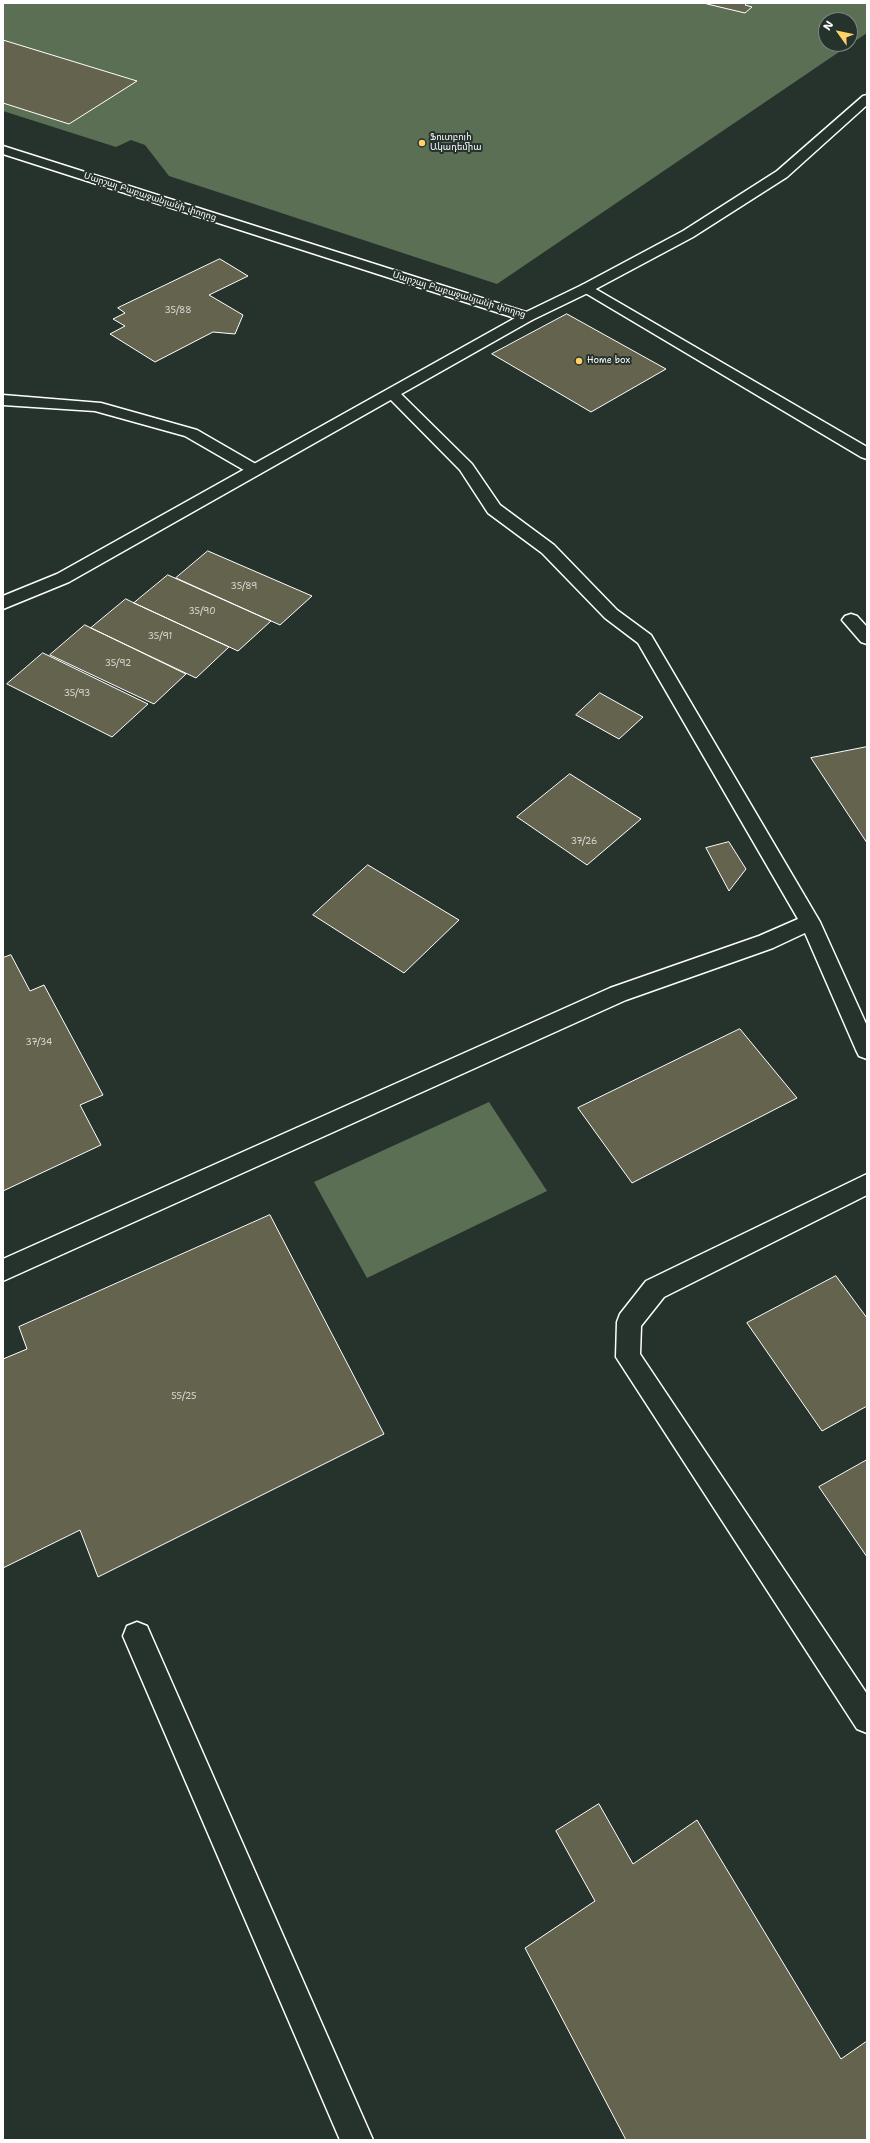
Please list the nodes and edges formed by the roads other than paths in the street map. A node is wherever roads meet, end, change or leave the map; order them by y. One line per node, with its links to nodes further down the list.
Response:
1 (867, 99): 3 (street, Մարշալ Բաբաջանյանի փողոց)
2 (3, 150): 4 (street, Մարշալ Բաբաջանյանի փողոց)
3 (587, 288): 4 (street, Մարշալ Բաբաջանյանի փողոց); 7 (street)
4 (527, 317): 5 (street)
5 (393, 394): 8 (street); 12 (street)
6 (3, 400): 8 (street)
7 (867, 454)
8 (255, 470): 9 (street)
9 (3, 603)
10 (851, 620): 11 (street)
11 (867, 638)
12 (810, 922): 13 (street); 15 (street)
13 (867, 1050)
14 (867, 1184): 17 (street)
15 (3, 1270)
16 (137, 1636): 18 (street)
17 (867, 1719)
18 (357, 2140)

